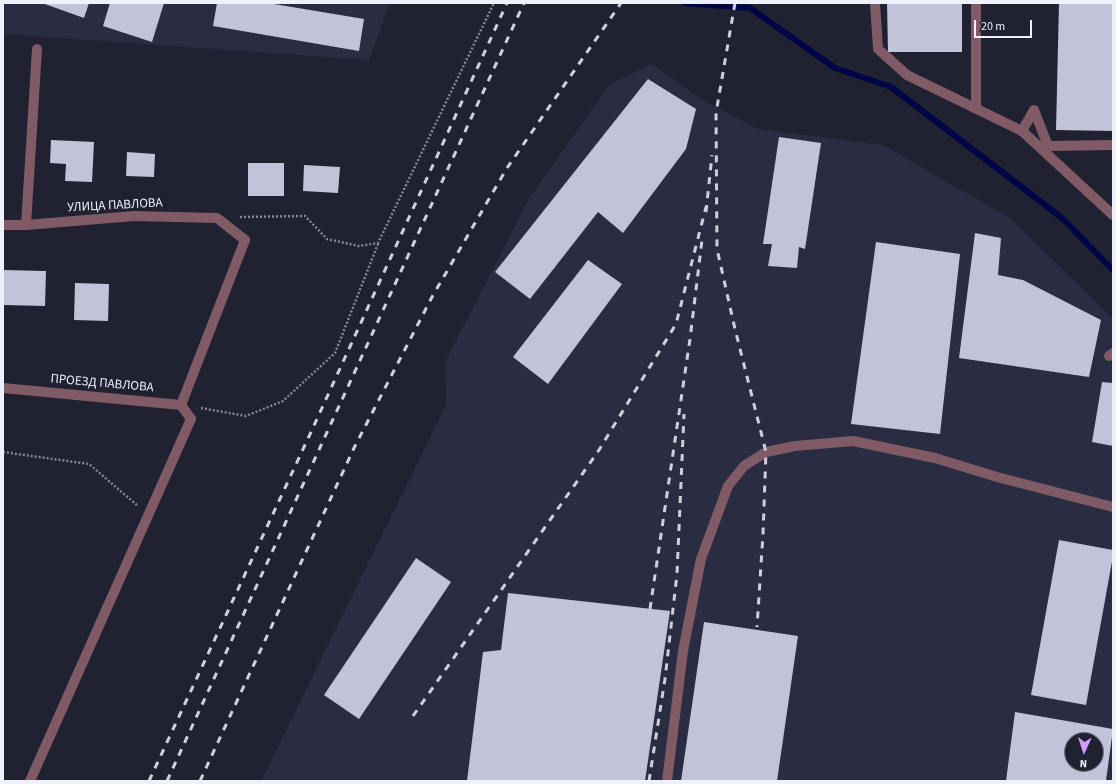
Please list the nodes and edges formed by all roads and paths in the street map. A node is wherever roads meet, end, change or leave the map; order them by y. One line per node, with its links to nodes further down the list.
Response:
1 (494, 3): 12 (path)
2 (875, 3): 5 (street)
3 (976, 3): 5 (street)
4 (37, 49): 11 (street)
5 (976, 109): 6 (street)
6 (1022, 131): 7 (street); 8 (street)
7 (1113, 145)
8 (1113, 215)
9 (217, 218): 11 (street, УЛИЦА ПАВЛОВА); 12 (path); 14 (street)
10 (3, 225): 11 (street, УЛИЦА ПАВЛОВА)
11 (26, 225)
12 (378, 243): 14 (path)
13 (3, 388): 14 (street, ПРОЕЗД ПАВЛОВА)
14 (181, 405): 17 (street)
15 (3, 452): 17 (path)
16 (1113, 507): 19 (street)
17 (148, 515): 18 (street)
18 (30, 781)
19 (667, 781)

